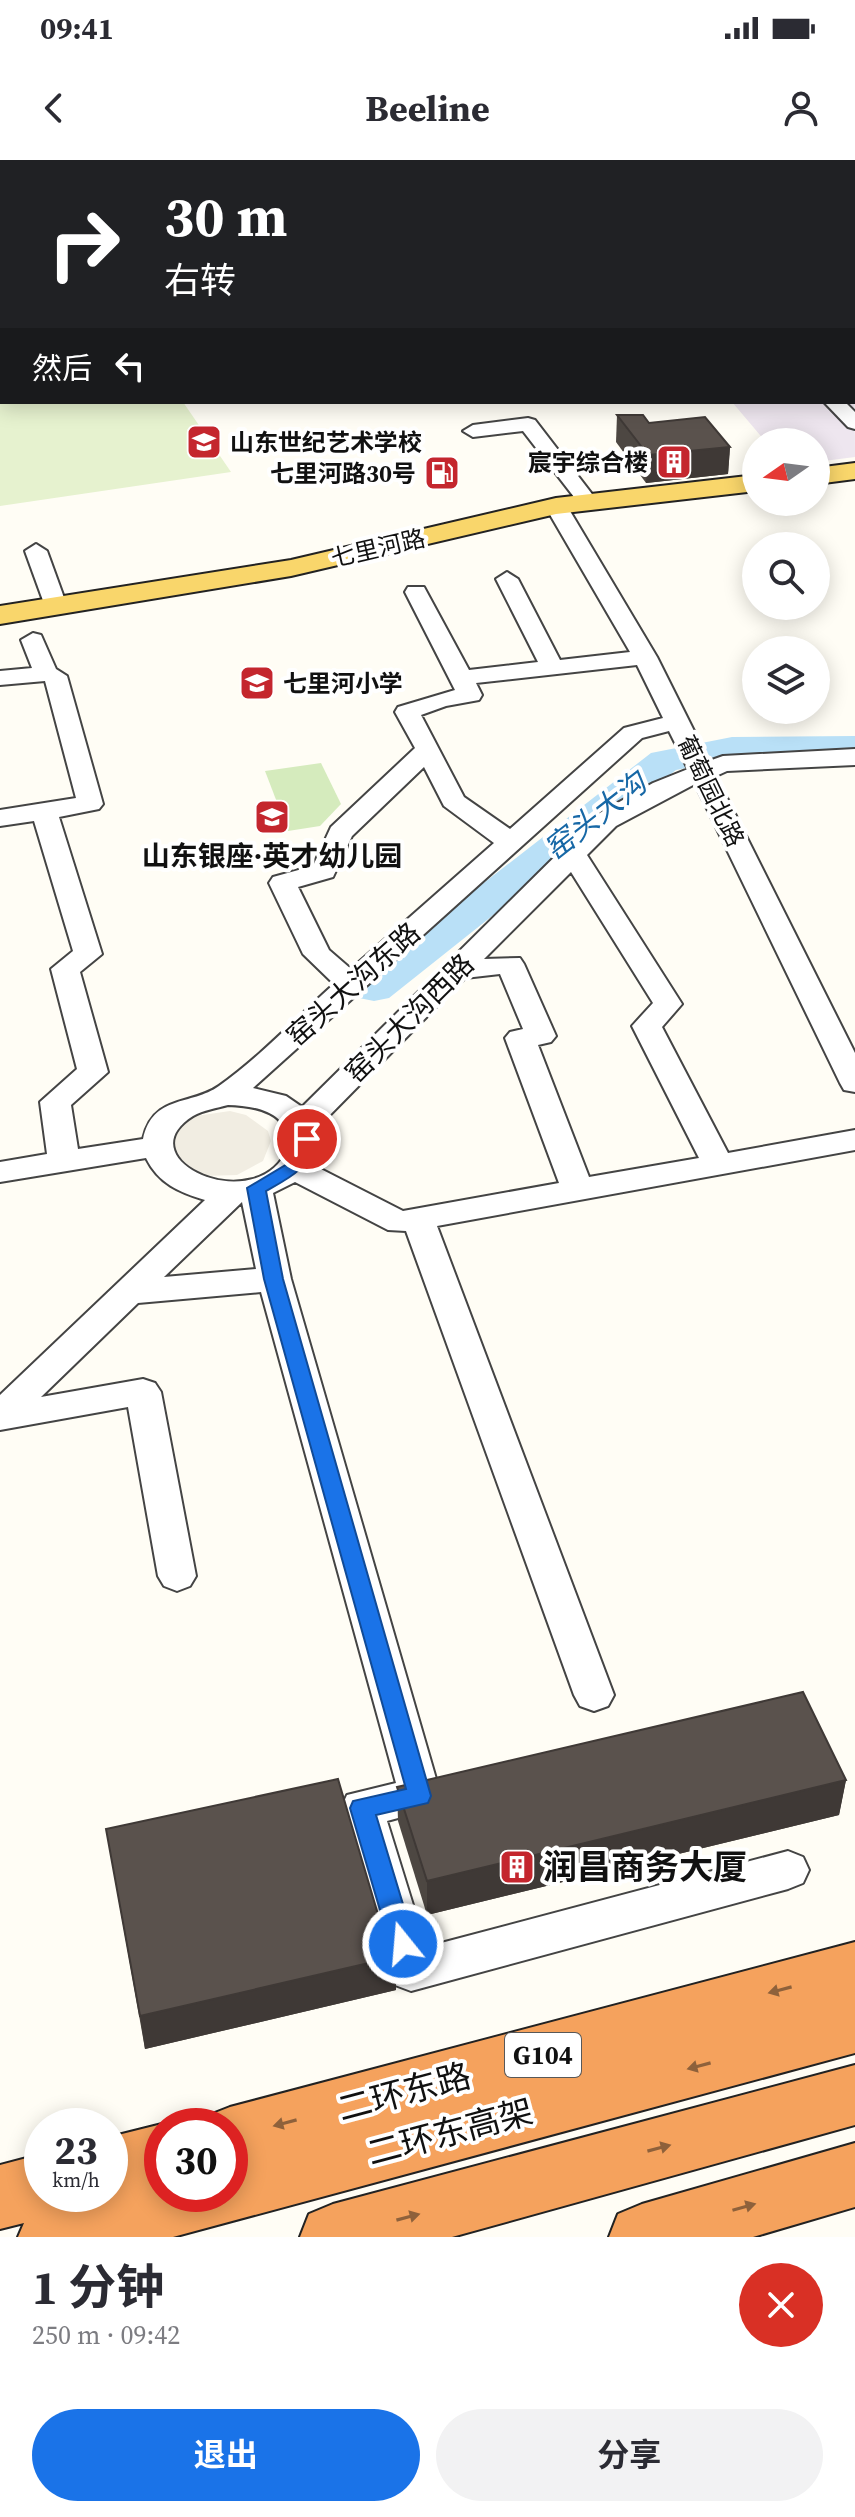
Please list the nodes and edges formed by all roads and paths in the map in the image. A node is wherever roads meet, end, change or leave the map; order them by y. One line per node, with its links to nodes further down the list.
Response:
1 (836, 404): 2 (street)
2 (855, 423)
3 (473, 431): 7 (street)
4 (855, 471): 5 (main road)
5 (830, 474)
6 (742, 485): 7 (main road, 七里河路)
7 (588, 502): 8 (main road, 七里河路)
8 (556, 506): 12 (main road, 七里河路); 15 (street, 葡萄园北路)
9 (36, 551): 12 (street)
10 (507, 579): 16 (street)
11 (416, 592): 19 (street)
12 (56, 606): 13 (main road, 七里河路)
13 (0, 615)
14 (33, 640): 17 (street)
15 (645, 657): 16 (street); 20 (street, 葡萄园北路)
16 (553, 668): 19 (street)
17 (46, 674): 18 (street); 24 (street)
18 (0, 678)
19 (461, 678): 21 (street)
20 (677, 722): 23 (street, 葡萄园北路); 26 (street, 窑头大沟东路)
21 (428, 749): 26 (street); 29 (street)
22 (855, 757): 23 (street, 窑头大沟西路)
23 (702, 772): 27 (street, 窑头大沟西路); 30 (street, 葡萄园北路)
24 (44, 811): 25 (street); 35 (street)
25 (0, 818)
26 (512, 843): 29 (street, 窑头大沟东路)
27 (573, 854): 28 (street, 窑头大沟西路); 36 (street)
28 (455, 971): 32 (street, 窑头大沟西路); 40 (street)
29 (352, 985): 31 (street, 窑头大沟东路)
30 (855, 1083)
31 (227, 1095): 32 (street); 34 (street, 窑头大沟东路)
32 (302, 1125): 37 (street)
33 (855, 1140): 36 (street)
34 (155, 1147): 35 (street); 39 (street)
35 (64, 1162): 38 (street)
36 (718, 1164): 40 (street)
37 (294, 1168): 39 (street); 41 (street)
38 (0, 1172)
39 (244, 1190): 42 (street); 43 (street)
40 (578, 1190): 41 (street)
41 (418, 1219): 46 (street)
42 (274, 1279): 43 (street); 47 (street)
43 (129, 1292): 44 (street)
44 (0, 1416): 45 (street)
45 (177, 1576)
46 (594, 1695)
47 (788, 1870)
48 (855, 1969): 51 (highway, 二环东路 / G104, one-way to 51)
49 (855, 2024): 53 (highway, 二环东高架, one-way to 53)
50 (855, 2095): 58 (highway, one-way to 50)
51 (248, 2133)
52 (855, 2175): 59 (highway, one-way to 52)
53 (248, 2185)
54 (24, 2191): 55 (highway)
55 (0, 2197)
56 (146, 2212): 57 (highway)
57 (51, 2237)
58 (333, 2237)
59 (642, 2237)

